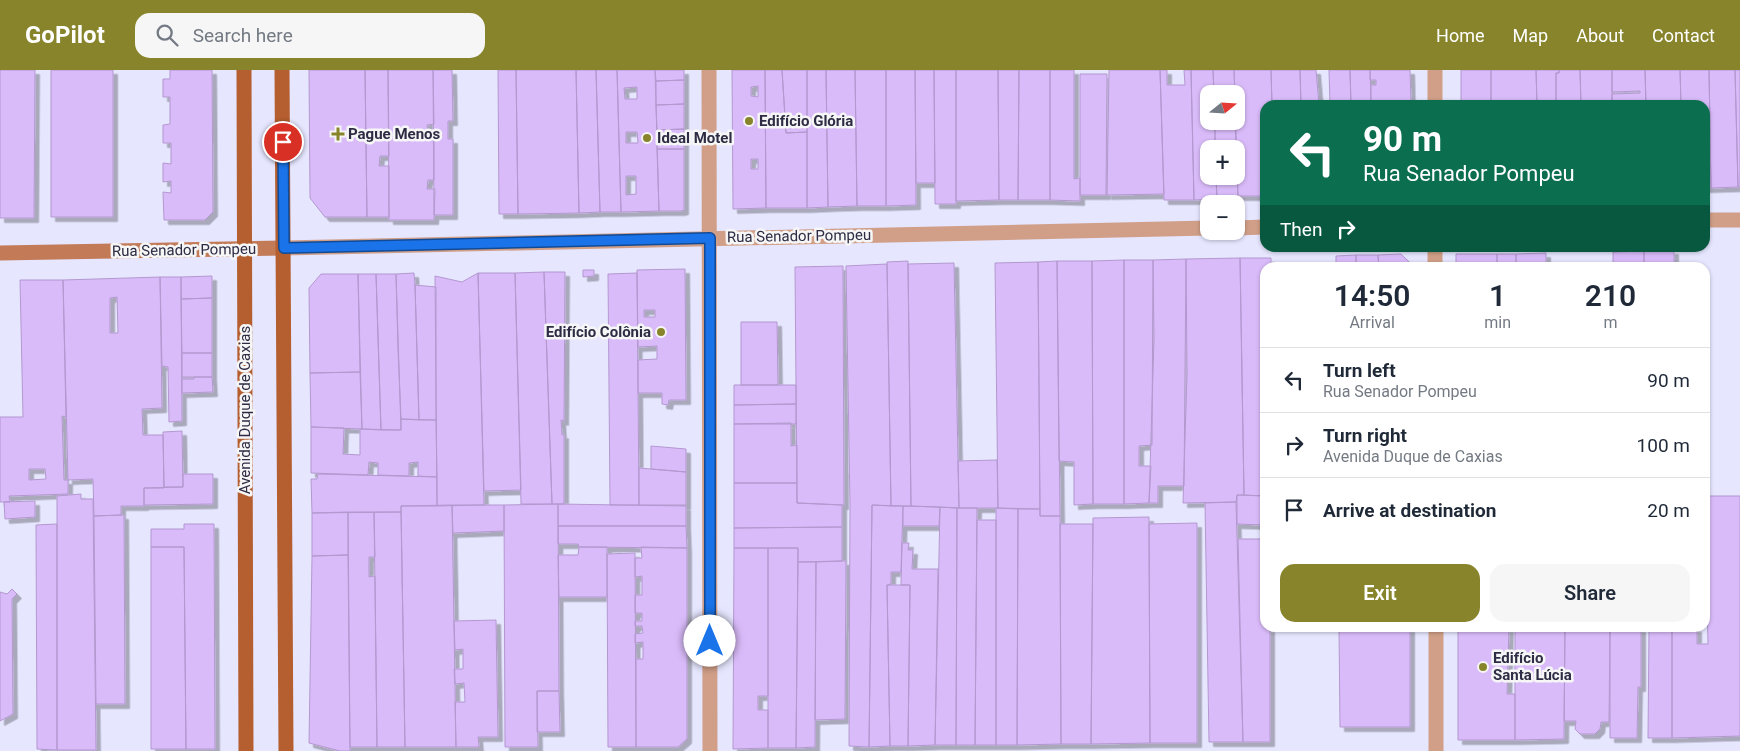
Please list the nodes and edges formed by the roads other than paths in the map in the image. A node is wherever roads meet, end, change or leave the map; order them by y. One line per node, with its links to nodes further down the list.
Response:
1 (244, 70): 13 (main road, Avenida Duque de Caxias)
2 (282, 70): 12 (main road)
3 (709, 70): 11 (street)
4 (1435, 70): 5 (street)
5 (1435, 100)
6 (1710, 220): 7 (street)
7 (1740, 220)
8 (1260, 227): 10 (street)
9 (1200, 228): 11 (street, Rua Senador Pompeu)
10 (1245, 228)
11 (710, 238): 12 (street, Rua Senador Pompeu); 18 (street)
12 (284, 248): 13 (street, Rua Senador Pompeu); 17 (main road)
13 (244, 249): 14 (street, Rua Senador Pompeu); 16 (main road, Avenida Duque de Caxias)
14 (0, 253)
15 (1436, 632): 19 (street)
16 (246, 751)
17 (286, 751)
18 (710, 751)
19 (1436, 751)

